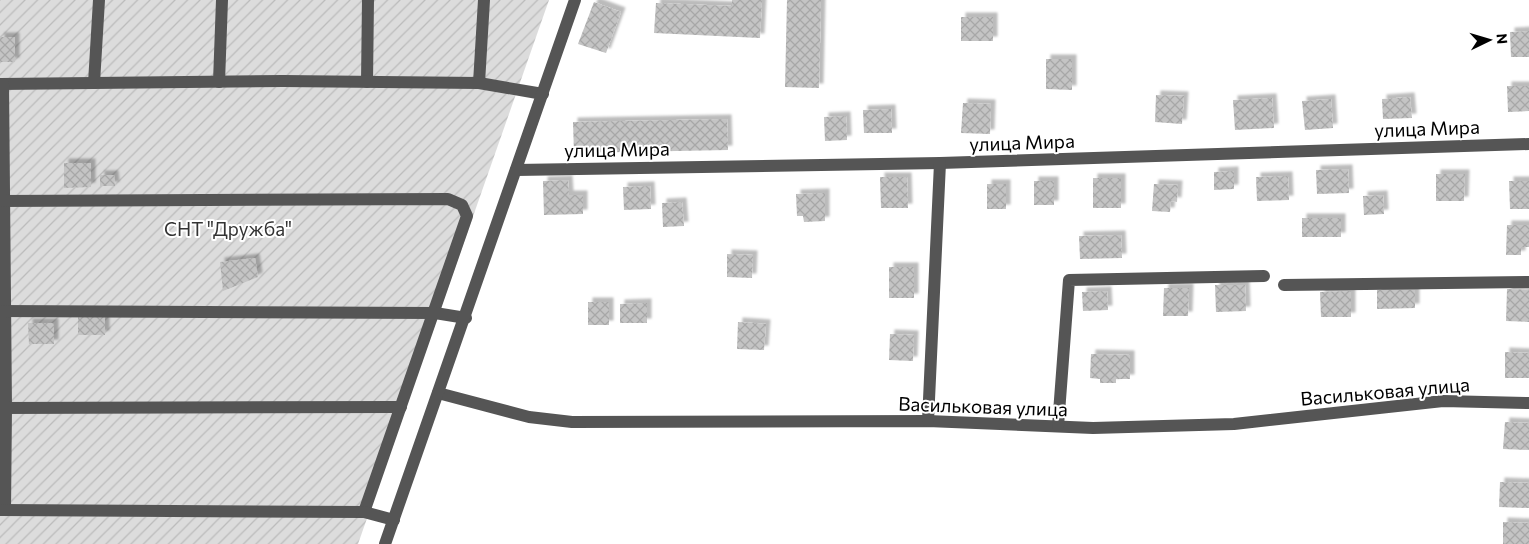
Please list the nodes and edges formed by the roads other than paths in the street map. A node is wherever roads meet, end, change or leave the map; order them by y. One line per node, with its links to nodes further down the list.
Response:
1 (100, 0): 8 (street)
2 (222, 0): 6 (street)
3 (368, 0): 7 (street)
4 (484, 0): 9 (street)
5 (575, 0): 11 (street)
6 (219, 82): 7 (street); 8 (street)
7 (367, 82): 9 (street)
8 (94, 83): 10 (street)
9 (479, 83): 11 (street)
10 (1, 84): 15 (street)
11 (543, 94): 14 (street)
12 (1529, 144): 13 (street, улица Мира)
13 (940, 163): 14 (street, улица Мира); 26 (street)
14 (516, 170): 21 (street)
15 (2, 201): 19 (street); 20 (street)
16 (1264, 276): 27 (street)
17 (1529, 282): 18 (street)
18 (1284, 285)
19 (2, 311): 20 (street); 25 (street)
20 (434, 313): 21 (street); 24 (street)
21 (466, 318): 22 (street)
22 (438, 393): 26 (street, Васильковая улица); 30 (street)
23 (1529, 403): 27 (street, Васильковая улица)
24 (401, 407): 25 (street); 29 (street)
25 (3, 408): 28 (street)
26 (928, 421): 27 (street, Васильковая улица)
27 (1058, 426)
28 (2, 510): 29 (street)
29 (364, 512): 30 (street)
30 (394, 520): 31 (street)
31 (385, 544)

